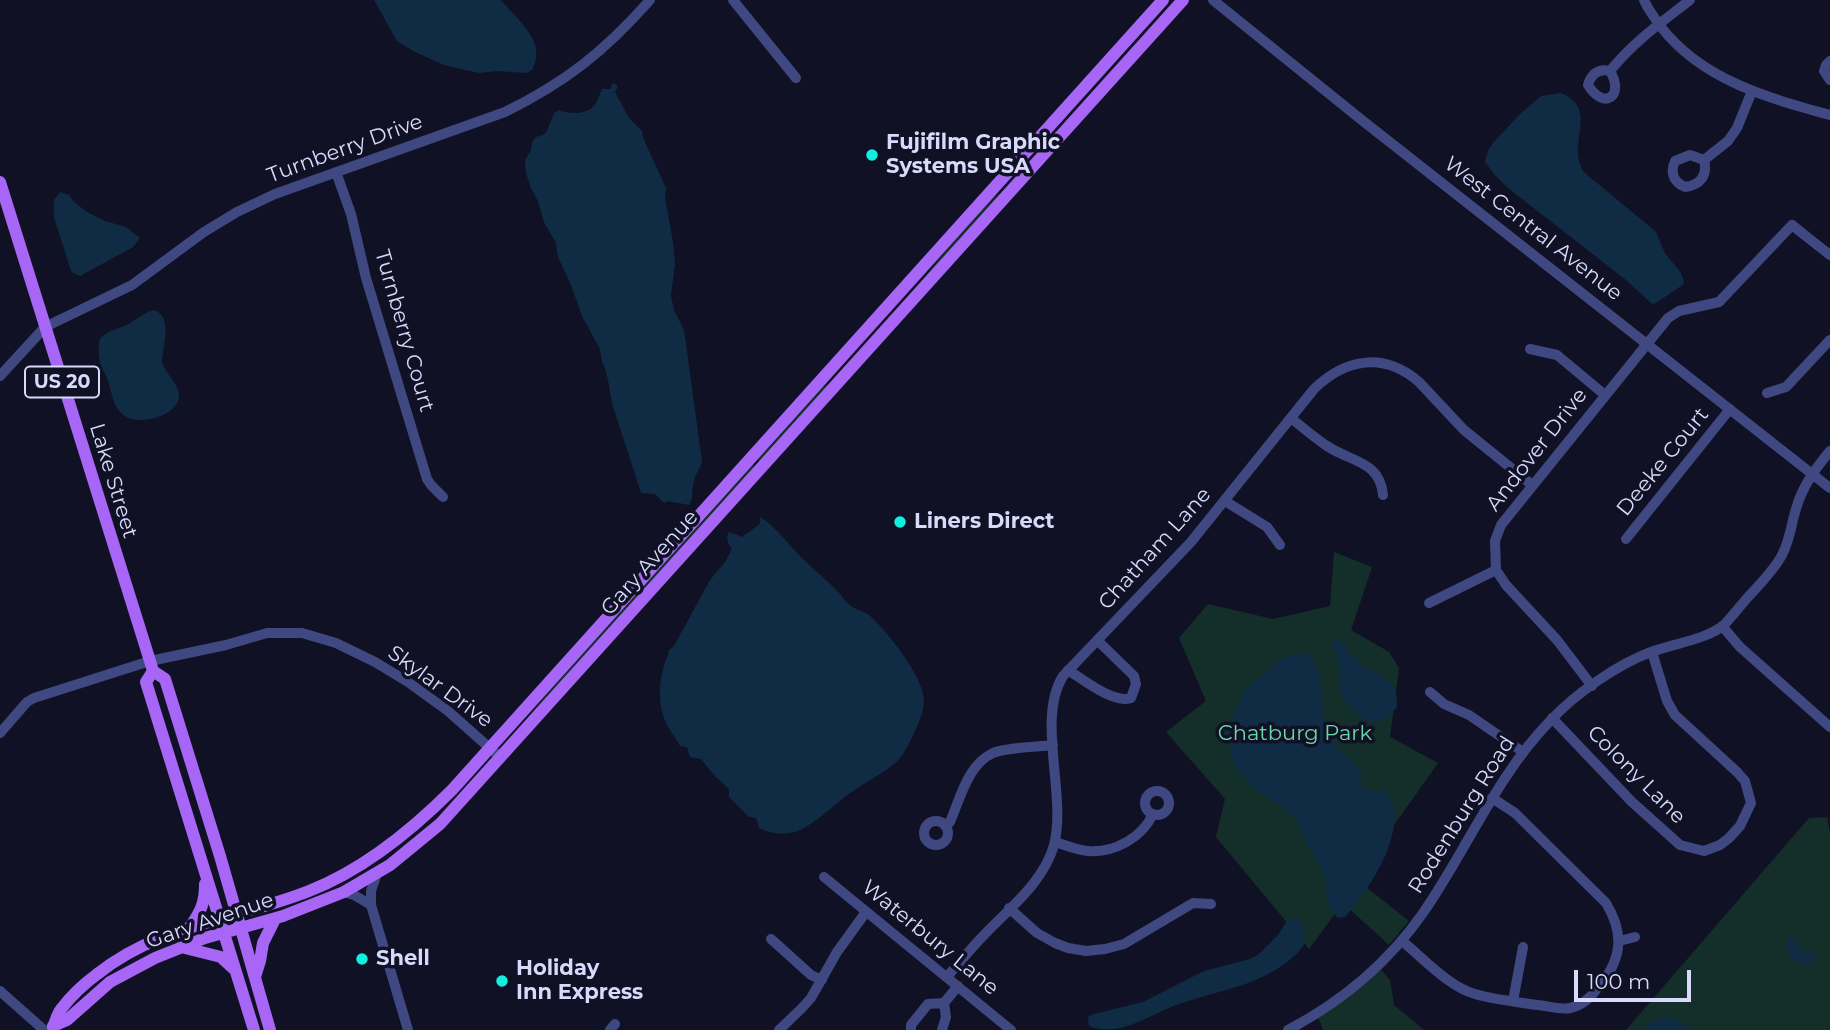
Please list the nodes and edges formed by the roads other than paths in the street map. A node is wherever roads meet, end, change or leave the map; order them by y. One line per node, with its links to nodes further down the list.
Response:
1 (650, 0): 16 (street, Turnberry Drive)
2 (733, 0): 11 (street)
3 (1163, 0): 50 (main road, Gary Avenue)
4 (1183, 0): 52 (main road, Gary Avenue)
5 (1213, 0): 21 (street, West Central Avenue)
6 (1644, 0): 8 (street)
7 (1690, 0): 8 (street)
8 (1659, 24): 10 (street); 13 (street)
9 (1830, 61): 12 (street)
10 (1610, 72)
11 (796, 78)
12 (1830, 80)
13 (1752, 91): 14 (street); 15 (street)
14 (1830, 115)
15 (1704, 160)
16 (336, 172): 19 (street, Turnberry Drive); 33 (street, Turnberry Court)
17 (0, 182): 19 (main road, Lake Street / US 20)
18 (1830, 255): 21 (street, Andover Drive)
19 (45, 327): 23 (street); 42 (main road, Lake Street / US 20)
20 (1830, 340): 24 (street)
21 (1647, 344): 25 (street, Andover Drive); 26 (street, West Central Avenue)
22 (1530, 349): 25 (street)
23 (0, 376)
24 (1767, 393)
25 (1605, 395): 30 (street, Andover Drive)
26 (1730, 409): 29 (street, West Central Avenue); 35 (street, Deeke Court)
27 (1291, 418): 30 (street, Chatham Lane); 32 (street); 34 (street, Chatham Lane)
28 (1830, 451): 29 (street, Rodenburg Road)
29 (1812, 474): 31 (street, West Central Avenue); 39 (street, Rodenburg Road)
30 (1532, 485): 37 (street, Andover Drive)
31 (1830, 488)
32 (1383, 495)
33 (443, 497)
34 (1226, 501): 36 (street); 40 (street, Chatham Lane)
35 (1626, 539)
36 (1280, 545)
37 (1496, 570): 38 (street); 44 (street)
38 (1429, 603)
39 (1722, 626): 41 (street, Rodenburg Road); 47 (street)
40 (1097, 640): 43 (street, Chatham Lane); 43 (street)
41 (1652, 652): 44 (street, Rodenburg Road); 46 (street, Colony Lane)
42 (152, 666): 48 (street, Skylar Drive); 50 (street, Skylar Drive); 57 (main road, Lake Street / US 20); 65 (main road, Lake Street / US 20)
43 (1068, 670): 49 (street, Chatham Lane)
44 (1592, 686): 46 (street, Rodenburg Road)
45 (1430, 692): 51 (street)
46 (1552, 718): 51 (street, Rodenburg Road)
47 (1830, 727)
48 (0, 733)
49 (1053, 744): 55 (street); 56 (street, Chatham Lane)
50 (490, 747): 52 (street, Skylar Drive); 65 (main road, Gary Avenue)
51 (1523, 752): 53 (street, Rodenburg Road)
52 (501, 758): 58 (main road, Gary Avenue)
53 (1492, 798): 73 (street, Rodenburg Road); 74 (street)
54 (1153, 814): 56 (street)
55 (945, 826)
56 (1055, 842): 63 (street, Chatham Lane)
57 (203, 862): 66 (main road, Lake Street / US 20); 68 (main road)
58 (377, 873): 60 (main road, Gary Avenue); 62 (street)
59 (824, 877): 64 (street, Waterbury Lane)
60 (344, 892): 62 (street); 67 (main road, Gary Avenue)
61 (1212, 904): 63 (street)
62 (371, 905): 88 (street)
63 (1009, 908): 79 (street, Chatham Lane)
64 (866, 912): 79 (street, Waterbury Lane); 80 (street)
65 (237, 914): 66 (main road, Gary Avenue); 69 (main road, Lake Street / US 20)
66 (220, 918): 68 (main road, Gary Avenue); 70 (main road, Lake Street / US 20)
67 (275, 919): 69 (main road, Gary Avenue); 78 (main road)
68 (190, 926): 85 (main road, Gary Avenue)
69 (240, 928): 70 (main road, Gary Avenue); 78 (main road, US 20)
70 (224, 932): 75 (main road, Gary Avenue); 77 (main road, US 20)
71 (1635, 937): 74 (street)
72 (771, 939): 80 (street)
73 (1402, 940): 83 (street); 93 (street, Rodenburg Road)
74 (1619, 941): 83 (street)
75 (180, 947): 77 (main road); 85 (main road, Gary Avenue)
76 (1522, 947): 83 (street)
77 (236, 971): 86 (main road, US 20)
78 (255, 977): 87 (main road, US 20)
79 (947, 977): 81 (street, Waterbury Lane)
80 (822, 980): 89 (street)
81 (958, 986): 84 (street); 92 (street, Waterbury Lane)
82 (0, 991): 85 (street)
83 (1513, 1001)
84 (944, 1003): 90 (street); 91 (street)
85 (49, 1029)
86 (254, 1030)
87 (270, 1030)
88 (408, 1030)
89 (779, 1030)
90 (911, 1030)
91 (942, 1030)
92 (1011, 1030)
93 (1288, 1030)

